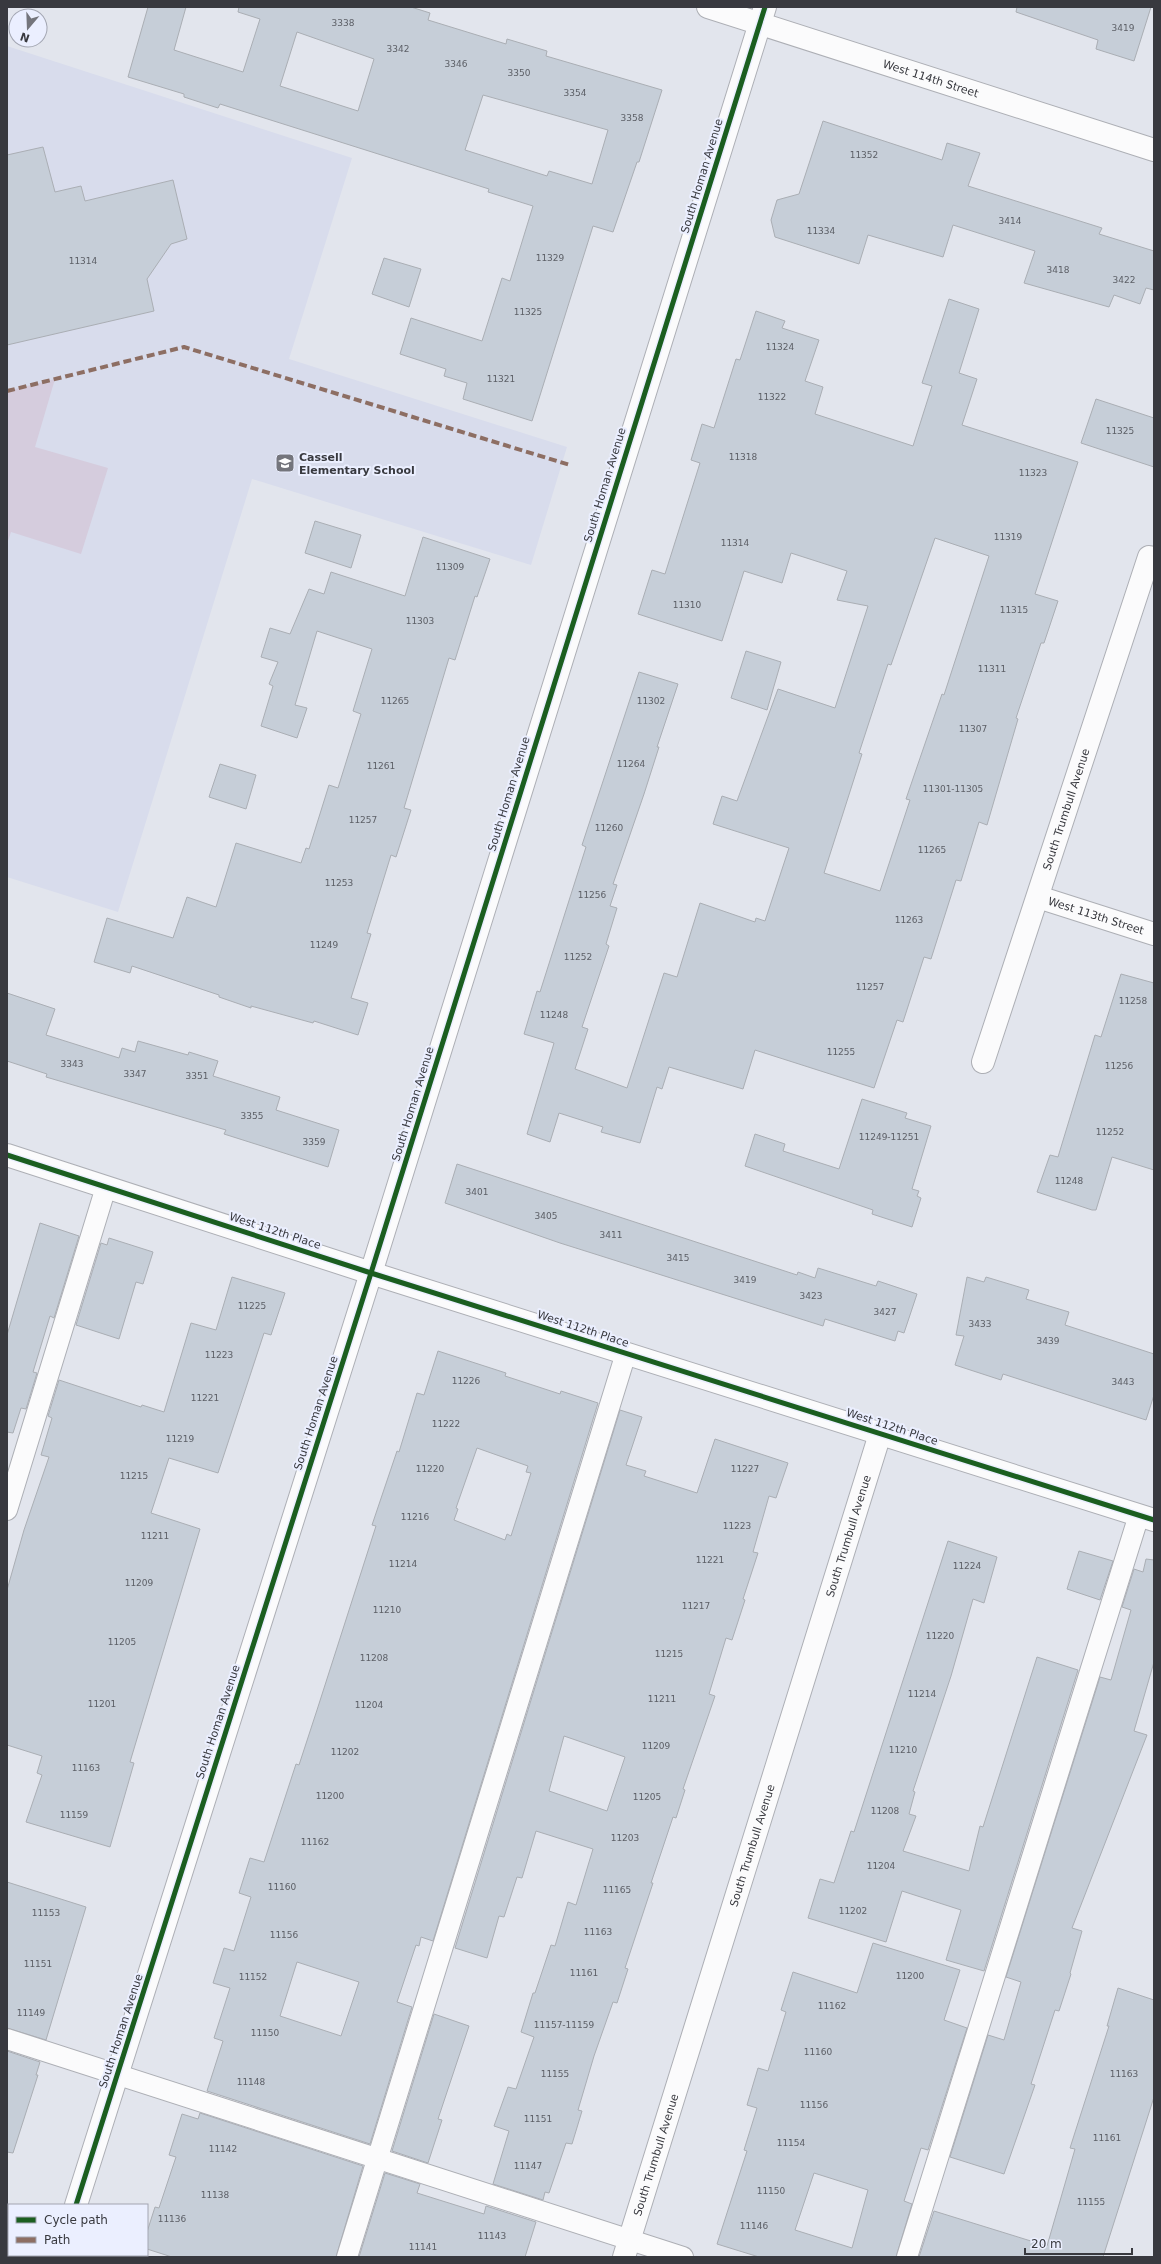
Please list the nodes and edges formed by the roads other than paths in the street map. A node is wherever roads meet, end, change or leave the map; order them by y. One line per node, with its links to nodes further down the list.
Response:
1 (708, 7): 2 (street, West 114th Street)
2 (762, 15): 3 (street, West 114th Street); 10 (street, South Homan Avenue)
3 (1154, 150)
4 (1149, 557): 5 (street, South Trumbull Avenue)
5 (1038, 897): 6 (street, West 113th Street); 7 (street, South Trumbull Avenue)
6 (1154, 934)
7 (983, 1062)
8 (7, 1155): 9 (street, West 112th Place)
9 (106, 1188): 10 (street, West 112th Place); 13 (lane)
10 (371, 1273): 11 (street, West 112th Place); 16 (street, South Homan Avenue)
11 (626, 1353): 12 (street, West 112th Place); 17 (lane)
12 (880, 1434): 14 (street, West 112th Place); 19 (street, South Trumbull Avenue)
13 (7, 1510)
14 (1146, 1518): 22 (lane)
15 (7, 2038): 16 (lane)
16 (118, 2074): 17 (lane); 18 (street, South Homan Avenue)
17 (378, 2158): 19 (lane); 20 (lane)
18 (76, 2204)
19 (627, 2248): 21 (lane)
20 (346, 2257)
21 (683, 2257)
22 (907, 2257)

